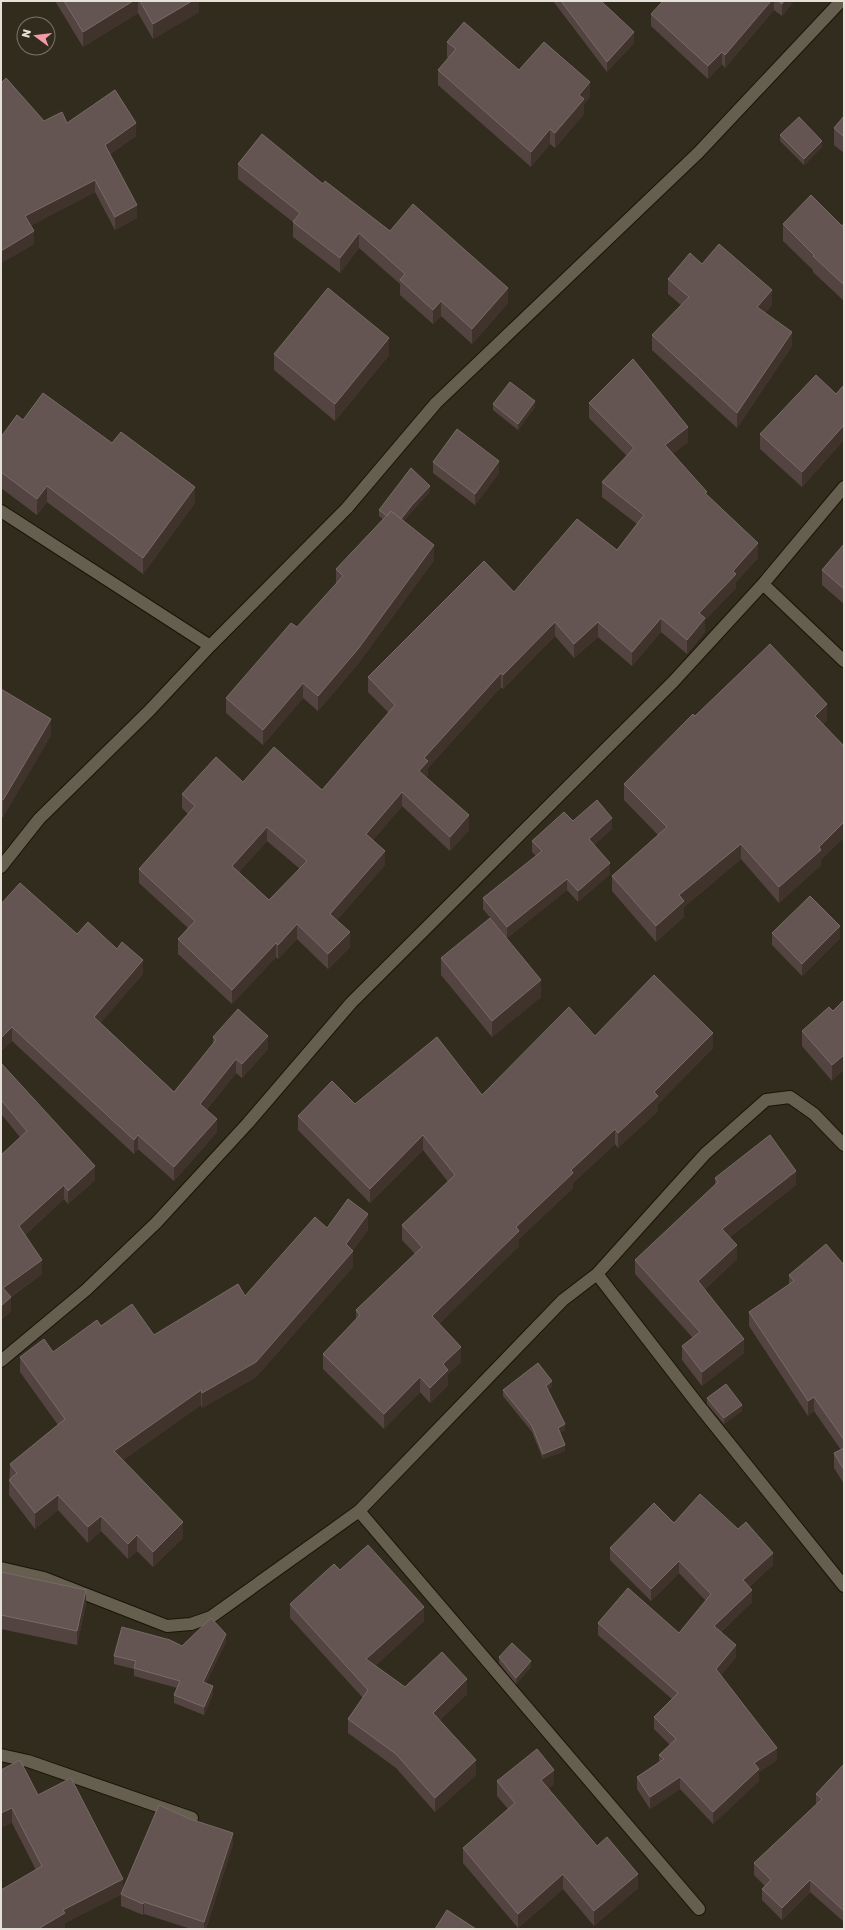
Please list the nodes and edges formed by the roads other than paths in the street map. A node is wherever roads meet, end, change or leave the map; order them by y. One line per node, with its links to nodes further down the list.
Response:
1 (841, 1): 5 (street)
2 (844, 487): 4 (street)
3 (1, 511): 5 (street)
4 (763, 584): 6 (street); 10 (street)
5 (210, 646): 7 (street)
6 (844, 661)
7 (1, 867)
8 (844, 1145): 9 (street)
9 (596, 1274): 11 (street); 13 (street)
10 (1, 1361)
11 (359, 1511): 12 (street); 16 (street)
12 (1, 1568)
13 (844, 1586)
14 (1, 1755): 15 (street)
15 (192, 1818)
16 (699, 1909)

